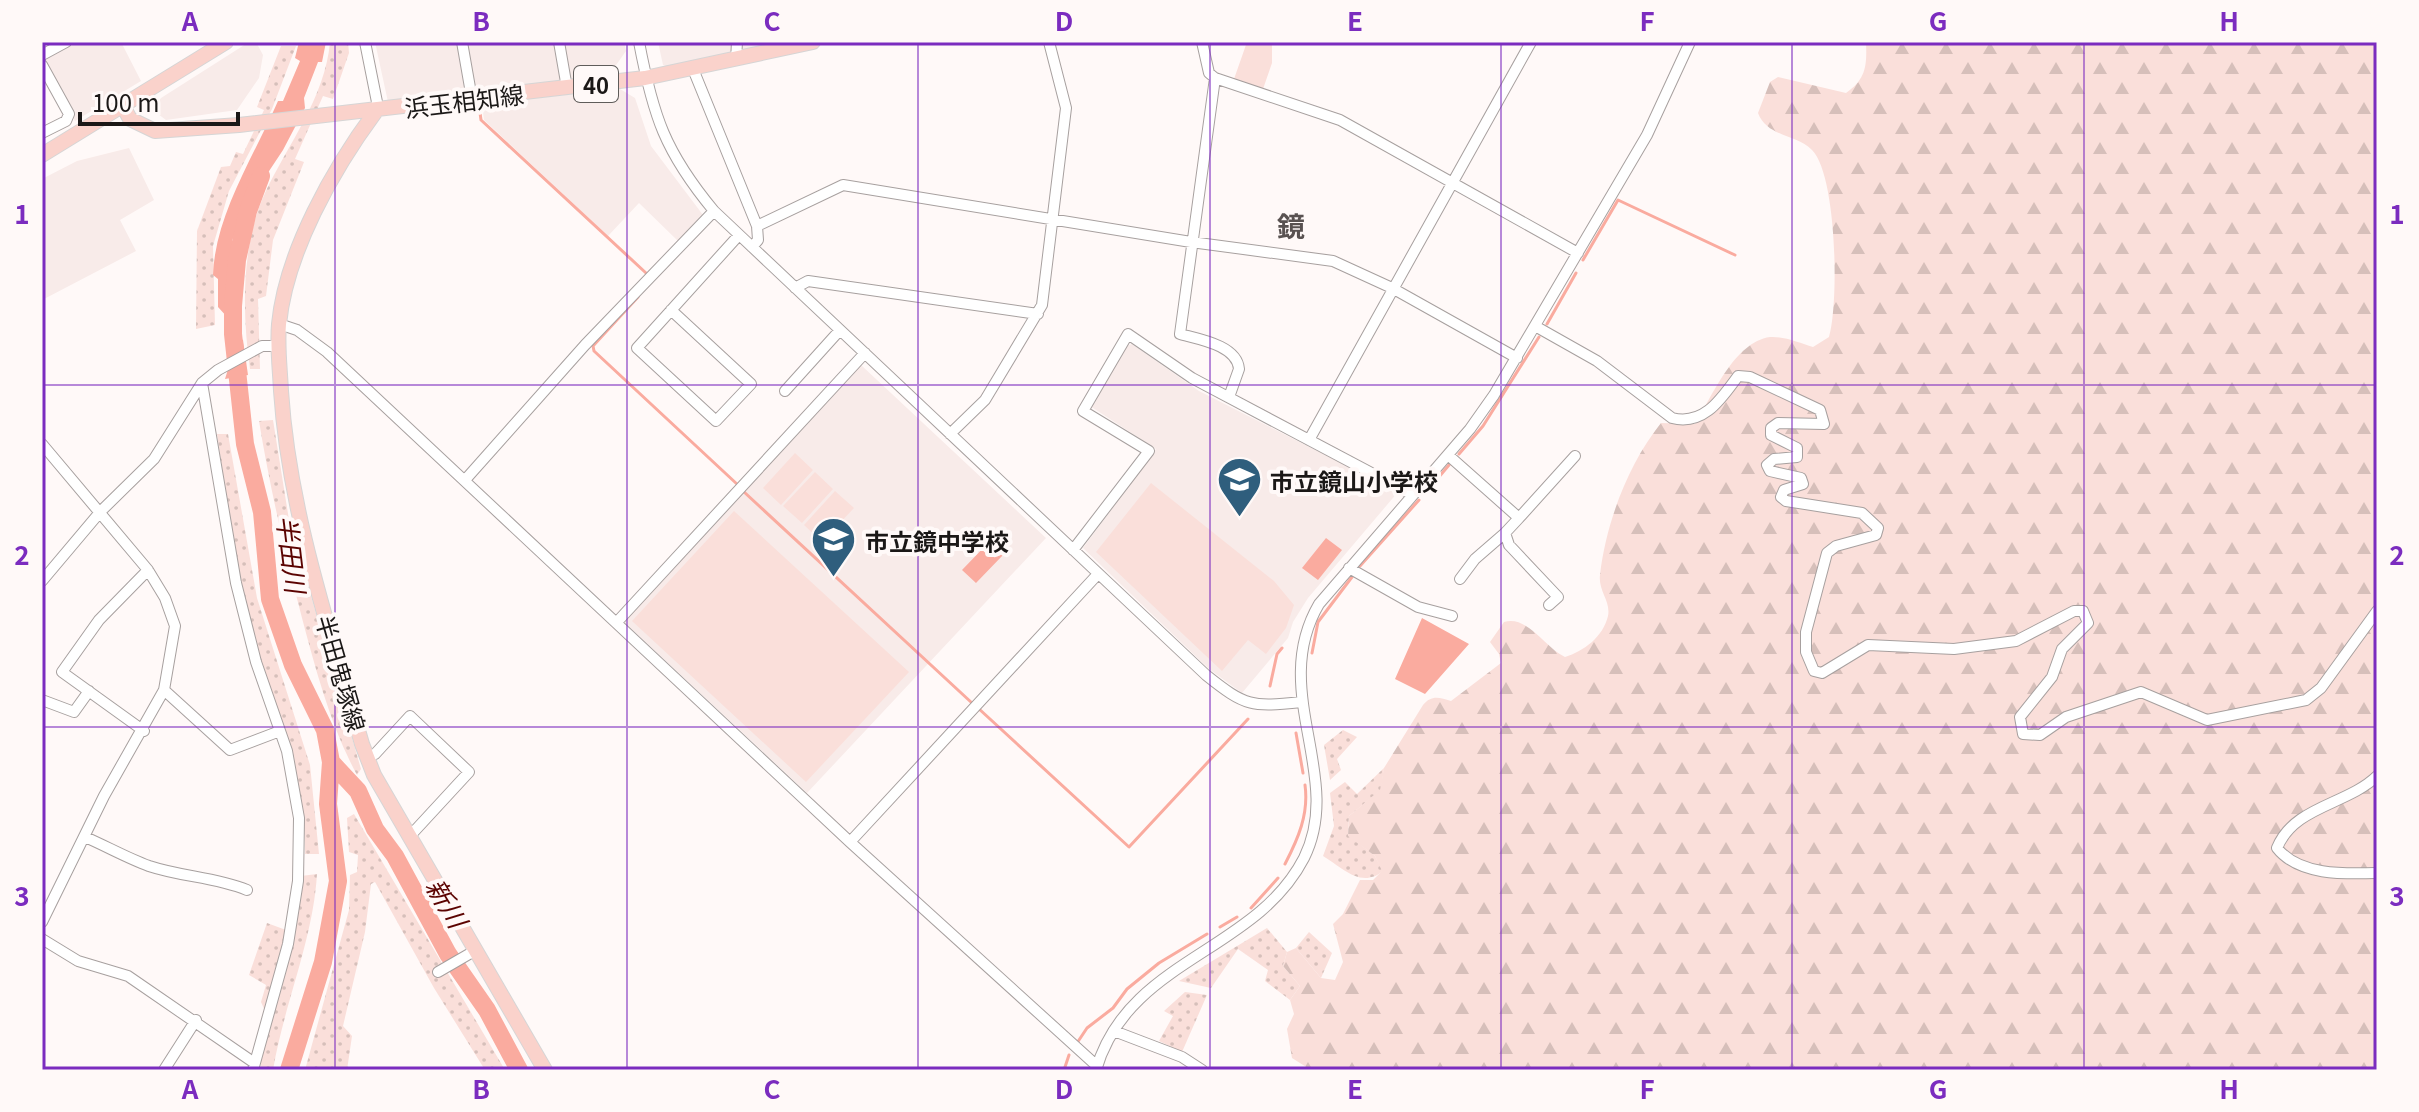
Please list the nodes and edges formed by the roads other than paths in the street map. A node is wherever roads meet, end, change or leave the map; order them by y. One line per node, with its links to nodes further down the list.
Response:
1 (66, 42): 13 (street)
2 (226, 42): 21 (main road)
3 (365, 42): 22 (street)
4 (462, 42): 20 (street)
5 (559, 42): 19 (street)
6 (639, 42): 17 (street)
7 (737, 42): 14 (street)
8 (813, 42): 14 (main road, 浜玉相知線 / 40)
9 (1049, 42): 27 (street)
10 (1202, 42): 18 (street)
11 (1531, 42): 25 (street)
12 (1690, 42): 32 (street)
13 (42, 55)
14 (736, 60): 16 (main road, 浜玉相知線 / 40)
15 (42, 65): 23 (street)
16 (693, 69): 17 (main road, 浜玉相知線 / 40); 28 (street)
17 (645, 78): 19 (main road, 浜玉相知線 / 40); 26 (street)
18 (1215, 78): 25 (street); 30 (street)
19 (567, 88): 20 (main road, 浜玉相知線 / 40)
20 (472, 99): 22 (main road, 浜玉相知線 / 40)
21 (123, 106): 22 (main road, 浜玉相知線 / 40); 24 (main road)
22 (376, 111): 37 (main road, 半田鬼塚線)
23 (42, 133)
24 (42, 155)
25 (1451, 181): 32 (street); 34 (street)
26 (714, 211): 29 (street); 51 (street)
27 (1053, 220): 28 (street); 30 (street); 36 (street)
28 (757, 226): 31 (street)
29 (739, 235): 31 (street); 35 (street)
30 (1191, 242): 34 (street); 45 (street)
31 (752, 247): 33 (street)
32 (1578, 253): 38 (street)
33 (795, 288): 36 (street); 39 (street)
34 (1392, 288): 42 (street); 47 (street)
35 (671, 310): 35 (street)
36 (1038, 314): 46 (street)
37 (279, 324): 40 (main road, 半田鬼塚線); 51 (street)
38 (1535, 326): 42 (street); 63 (street)
39 (840, 330): 41 (street); 44 (street)
40 (278, 346): 43 (street); 72 (main road, 半田鬼塚線)
41 (865, 353): 46 (street); 65 (street)
42 (1517, 358): 49 (street)
43 (202, 383): 53 (street); 71 (street)
44 (785, 391)
45 (1229, 397): 47 (street); 56 (street)
46 (950, 434): 56 (street)
47 (1309, 440): 52 (street)
48 (42, 444): 53 (street)
49 (1448, 455): 52 (street); 54 (street)
50 (1575, 456): 54 (street)
51 (465, 480): 65 (street)
52 (1413, 495): 57 (street)
53 (101, 511): 58 (street); 61 (street)
54 (1519, 518): 55 (street)
55 (1505, 533): 60 (street); 62 (street)
56 (1073, 550): 59 (street)
57 (1349, 568): 64 (street); 69 (street)
58 (148, 570): 66 (street); 67 (street)
59 (1098, 574): 69 (street); 76 (street)
60 (1460, 579)
61 (42, 581)
62 (1549, 605)
63 (2377, 611)
64 (1452, 616)
65 (617, 622): 76 (street)
66 (164, 690): 70 (street); 71 (street)
67 (89, 691): 68 (street); 70 (street)
68 (42, 700)
69 (1302, 702): 84 (street)
70 (144, 731): 74 (street)
71 (280, 731): 85 (street)
72 (367, 757): 75 (main road, 半田鬼塚線); 75 (street)
73 (2377, 776): 77 (street)
74 (85, 837): 78 (street); 79 (street)
75 (409, 837): 81 (main road, 半田鬼塚線)
76 (850, 842): 86 (street)
77 (2377, 873)
78 (247, 890)
79 (42, 922)
80 (42, 939): 83 (street)
81 (473, 952): 82 (street); 88 (main road, 半田鬼塚線)
82 (438, 972)
83 (196, 1020): 85 (street); 87 (street)
84 (1114, 1031): 86 (street); 89 (street)
85 (253, 1066)
86 (1097, 1068)
87 (164, 1070)
88 (545, 1070)
89 (1202, 1070)

